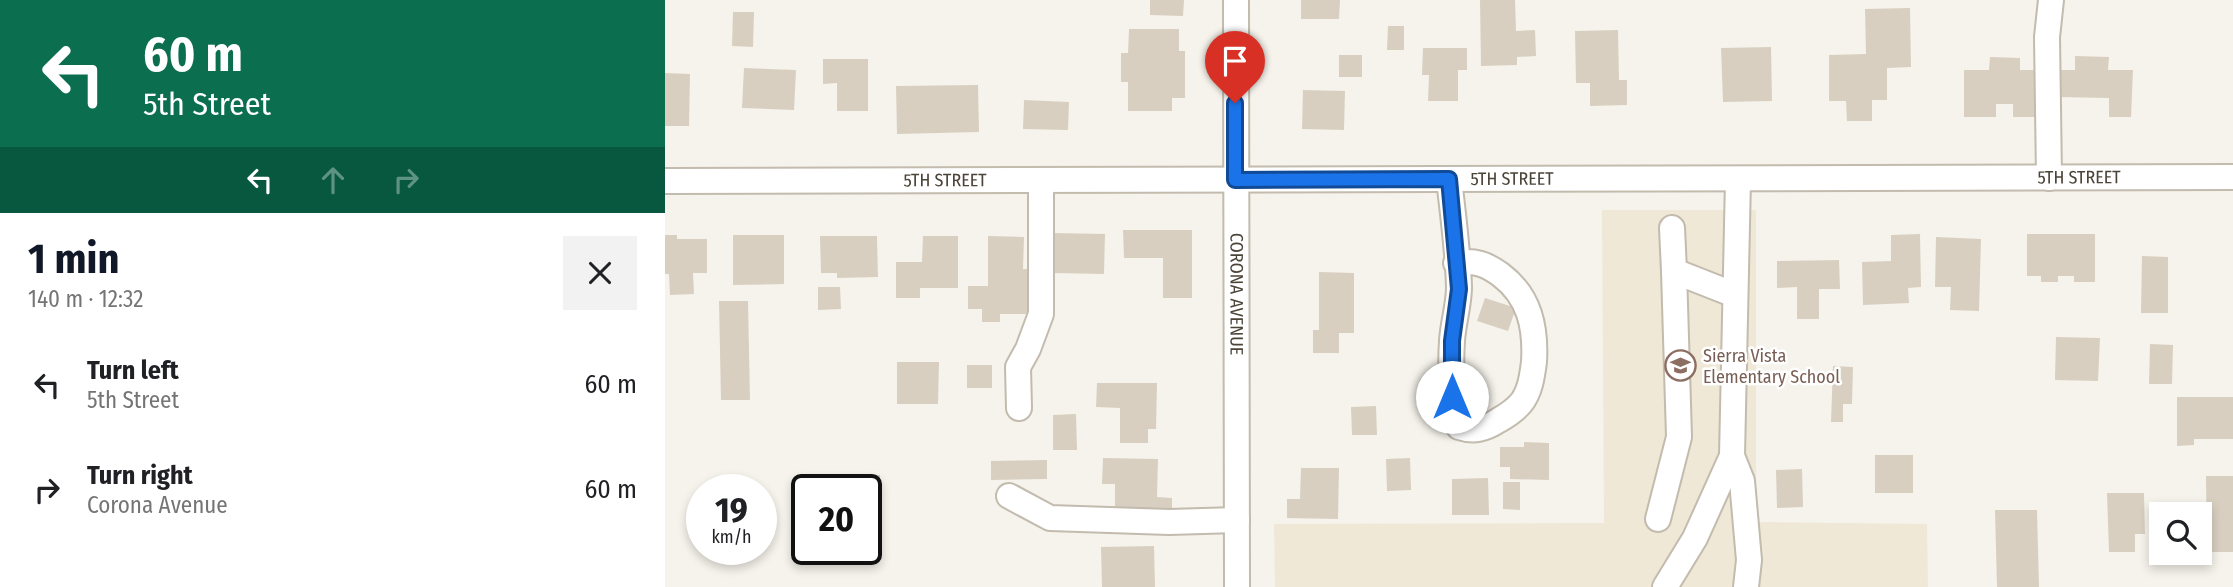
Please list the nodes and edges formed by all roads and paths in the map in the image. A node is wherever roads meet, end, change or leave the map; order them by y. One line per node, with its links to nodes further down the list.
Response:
1 (1236, 0): 8 (street, CORONA AVENUE)
2 (2051, 0): 4 (street)
3 (2233, 177): 4 (street, 5TH STREET)
4 (2049, 178): 6 (street, 5TH STREET)
5 (1449, 179): 6 (street, 5TH STREET); 8 (street, 5TH STREET); 11 (street)
6 (1738, 179): 13 (street)
7 (1041, 180): 8 (street, 5TH STREET); 9 (street, 5TH STREET); 14 (street)
8 (1235, 180): 18 (street, CORONA AVENUE)
9 (665, 181)
10 (1672, 228): 12 (street)
11 (1456, 263): 11 (street)
12 (1674, 271): 13 (street); 17 (street)
13 (1735, 295): 15 (street)
14 (1019, 408)
15 (1732, 456): 20 (street); 21 (street)
16 (1009, 496): 18 (street)
17 (1658, 519)
18 (1237, 520): 19 (street, CORONA AVENUE)
19 (1237, 587)
20 (1665, 587)
21 (1746, 587)

